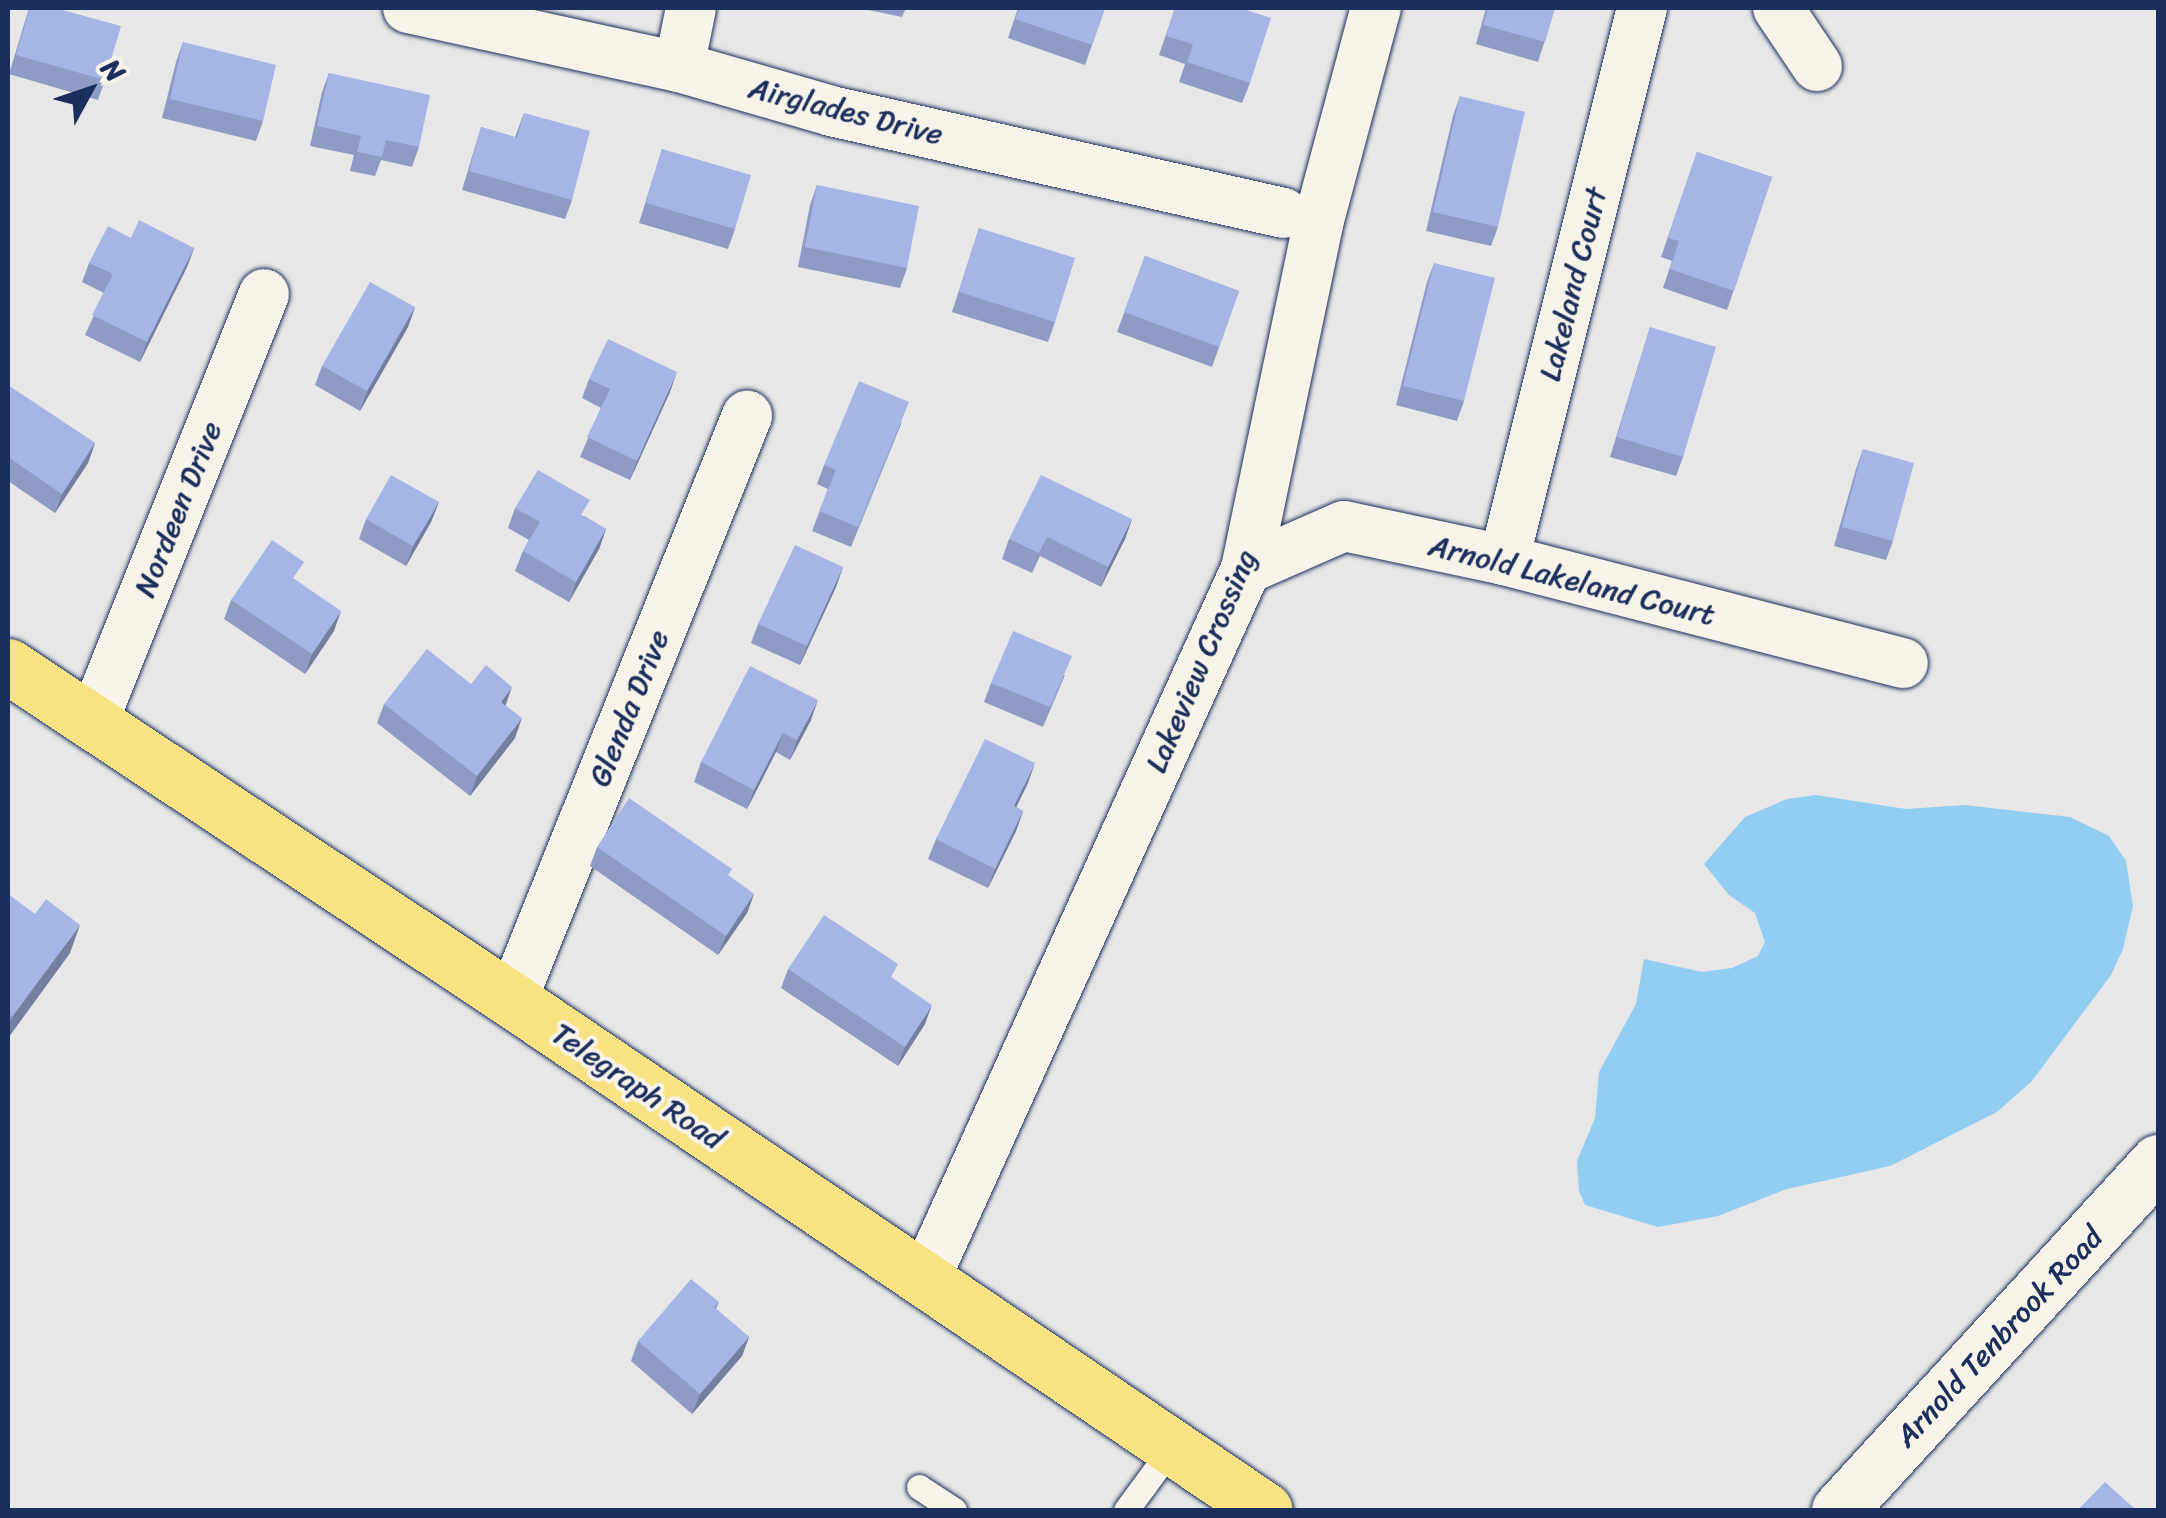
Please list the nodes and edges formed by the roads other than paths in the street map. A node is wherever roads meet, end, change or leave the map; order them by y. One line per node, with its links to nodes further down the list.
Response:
1 (408, 8): 6 (street, Airglades Drive)
2 (691, 8): 6 (street)
3 (1376, 8): 12 (street, Lakeview Crossing)
4 (1642, 8): 11 (street, Lakeland Court)
5 (1778, 8): 7 (street)
6 (679, 66): 8 (street, Airglades Drive)
7 (1817, 66)
8 (1284, 214)
9 (264, 294): 15 (street, Nordeen Drive)
10 (747, 416): 16 (street, Glenda Drive)
11 (1504, 560): 12 (street, Arnold Lakeland Court); 13 (street, Arnold Lakeland Court)
12 (1246, 569): 18 (street, Lakeview Crossing)
13 (1904, 664)
14 (8, 666): 15 (main road, Telegraph Road)
15 (92, 724): 16 (main road, Telegraph Road)
16 (512, 1000): 18 (main road, Telegraph Road)
17 (2158, 1162): 24 (street, Arnold Tenbrook Road)
18 (924, 1280): 19 (main road, Telegraph Road)
19 (1171, 1449): 22 (lane); 23 (main road, Telegraph Road)
20 (919, 1487): 21 (lane)
21 (954, 1510)
22 (1126, 1510)
23 (1265, 1510)
24 (1838, 1510)

